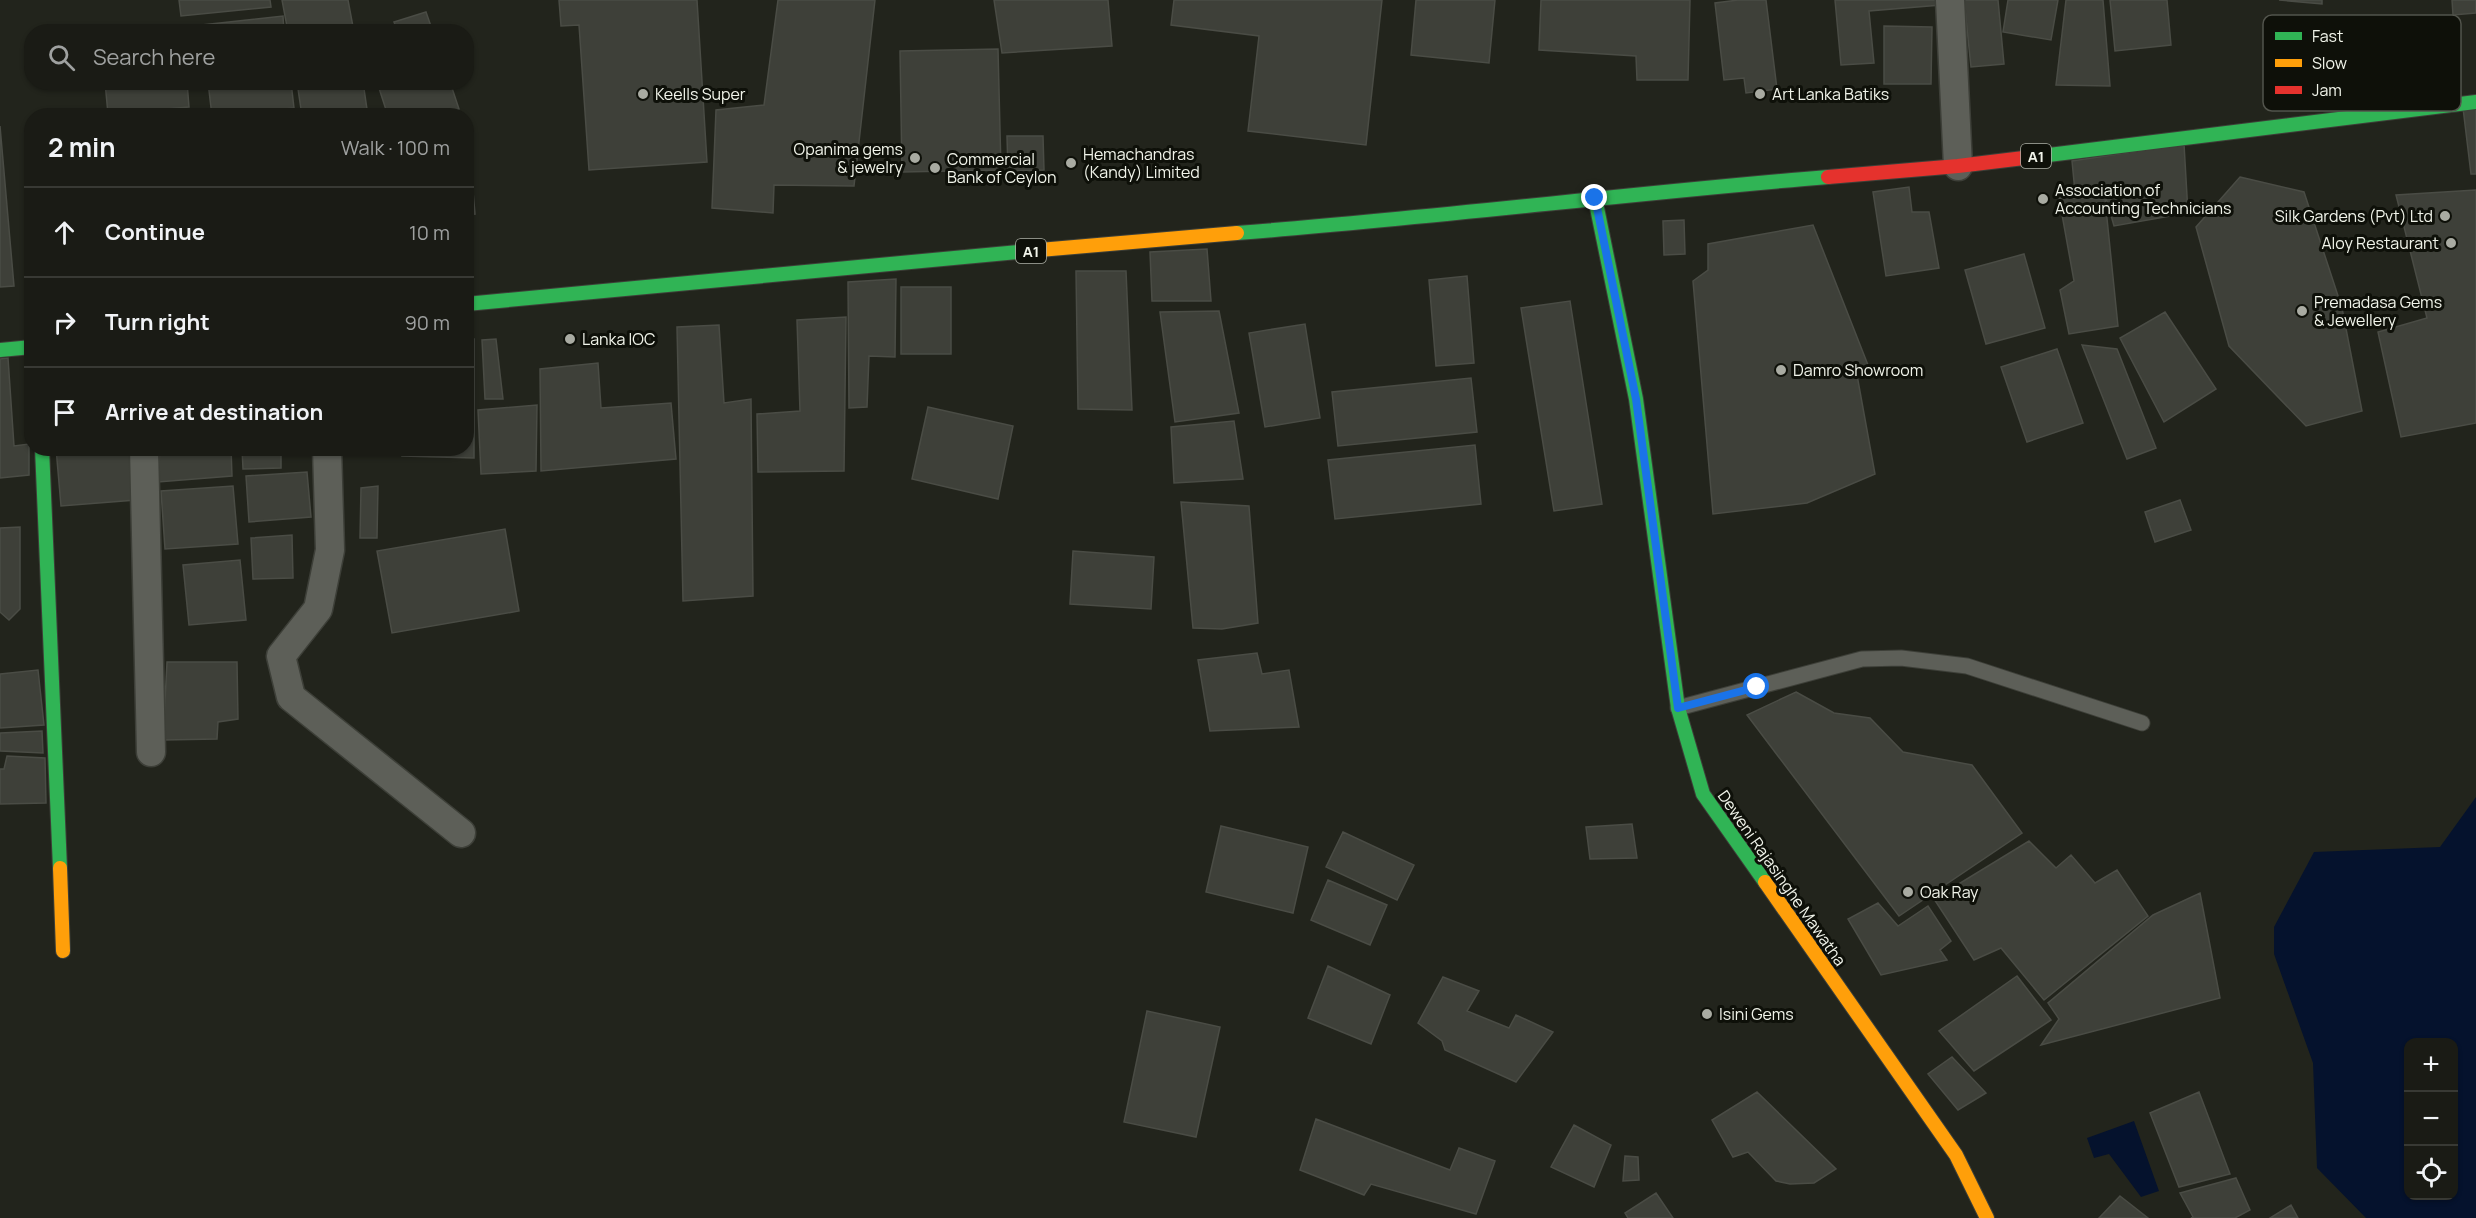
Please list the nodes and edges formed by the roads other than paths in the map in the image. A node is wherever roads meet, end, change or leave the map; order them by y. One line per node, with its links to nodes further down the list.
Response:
1 (1950, 0): 5 (street)
2 (2476, 102): 3 (main road, A1)
3 (2461, 104)
4 (2403, 111): 5 (main road, A1)
5 (1958, 166): 6 (main road, A1)
6 (1595, 198): 7 (main road, A1); 13 (main road, Deweni Rajasinghe Mawatha)
7 (474, 302)
8 (24, 348): 9 (main road)
9 (0, 350)
10 (42, 456): 17 (main road)
11 (144, 456): 15 (street)
12 (327, 456): 16 (street)
13 (1678, 708): 14 (lane); 18 (main road, Deweni Rajasinghe Mawatha)
14 (2142, 723)
15 (151, 752)
16 (461, 833)
17 (63, 951)
18 (1987, 1218)

